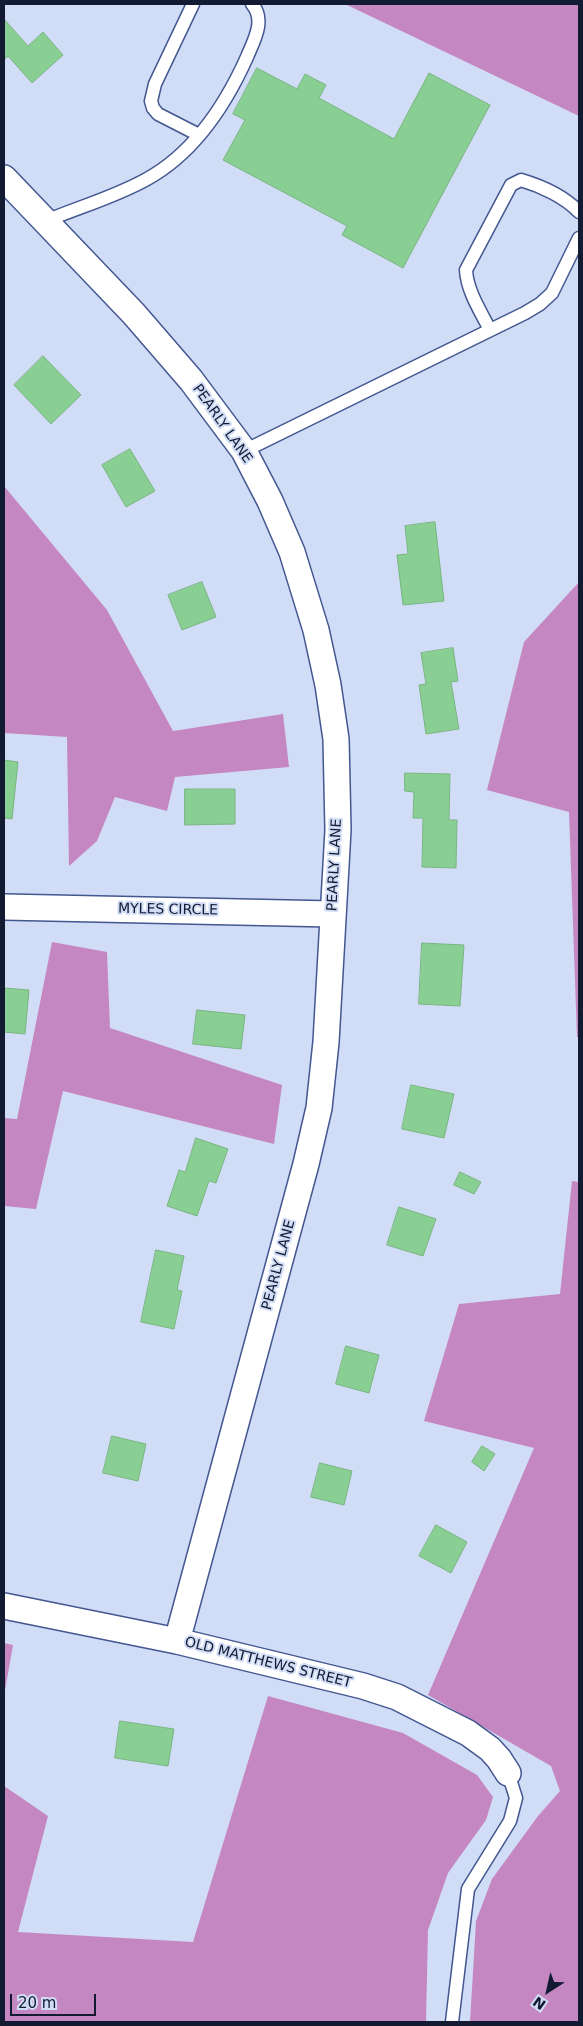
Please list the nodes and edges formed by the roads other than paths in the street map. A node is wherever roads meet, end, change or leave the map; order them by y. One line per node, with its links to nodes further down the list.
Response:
1 (193, 4): 3 (lane)
2 (252, 4): 3 (lane)
3 (198, 134): 6 (lane)
4 (4, 178): 6 (street, PEARLY LANE)
5 (579, 212): 8 (lane)
6 (46, 221): 9 (street, PEARLY LANE)
7 (579, 238): 8 (lane)
8 (490, 330): 9 (lane)
9 (244, 451): 11 (street, PEARLY LANE)
10 (4, 907): 11 (street, MYLES CIRCLE)
11 (333, 914): 13 (street, PEARLY LANE)
12 (4, 1606): 13 (street, OLD MATTHEWS STREET)
13 (177, 1641): 14 (street, OLD MATTHEWS STREET)
14 (508, 1773): 15 (lane)
15 (452, 2022)

